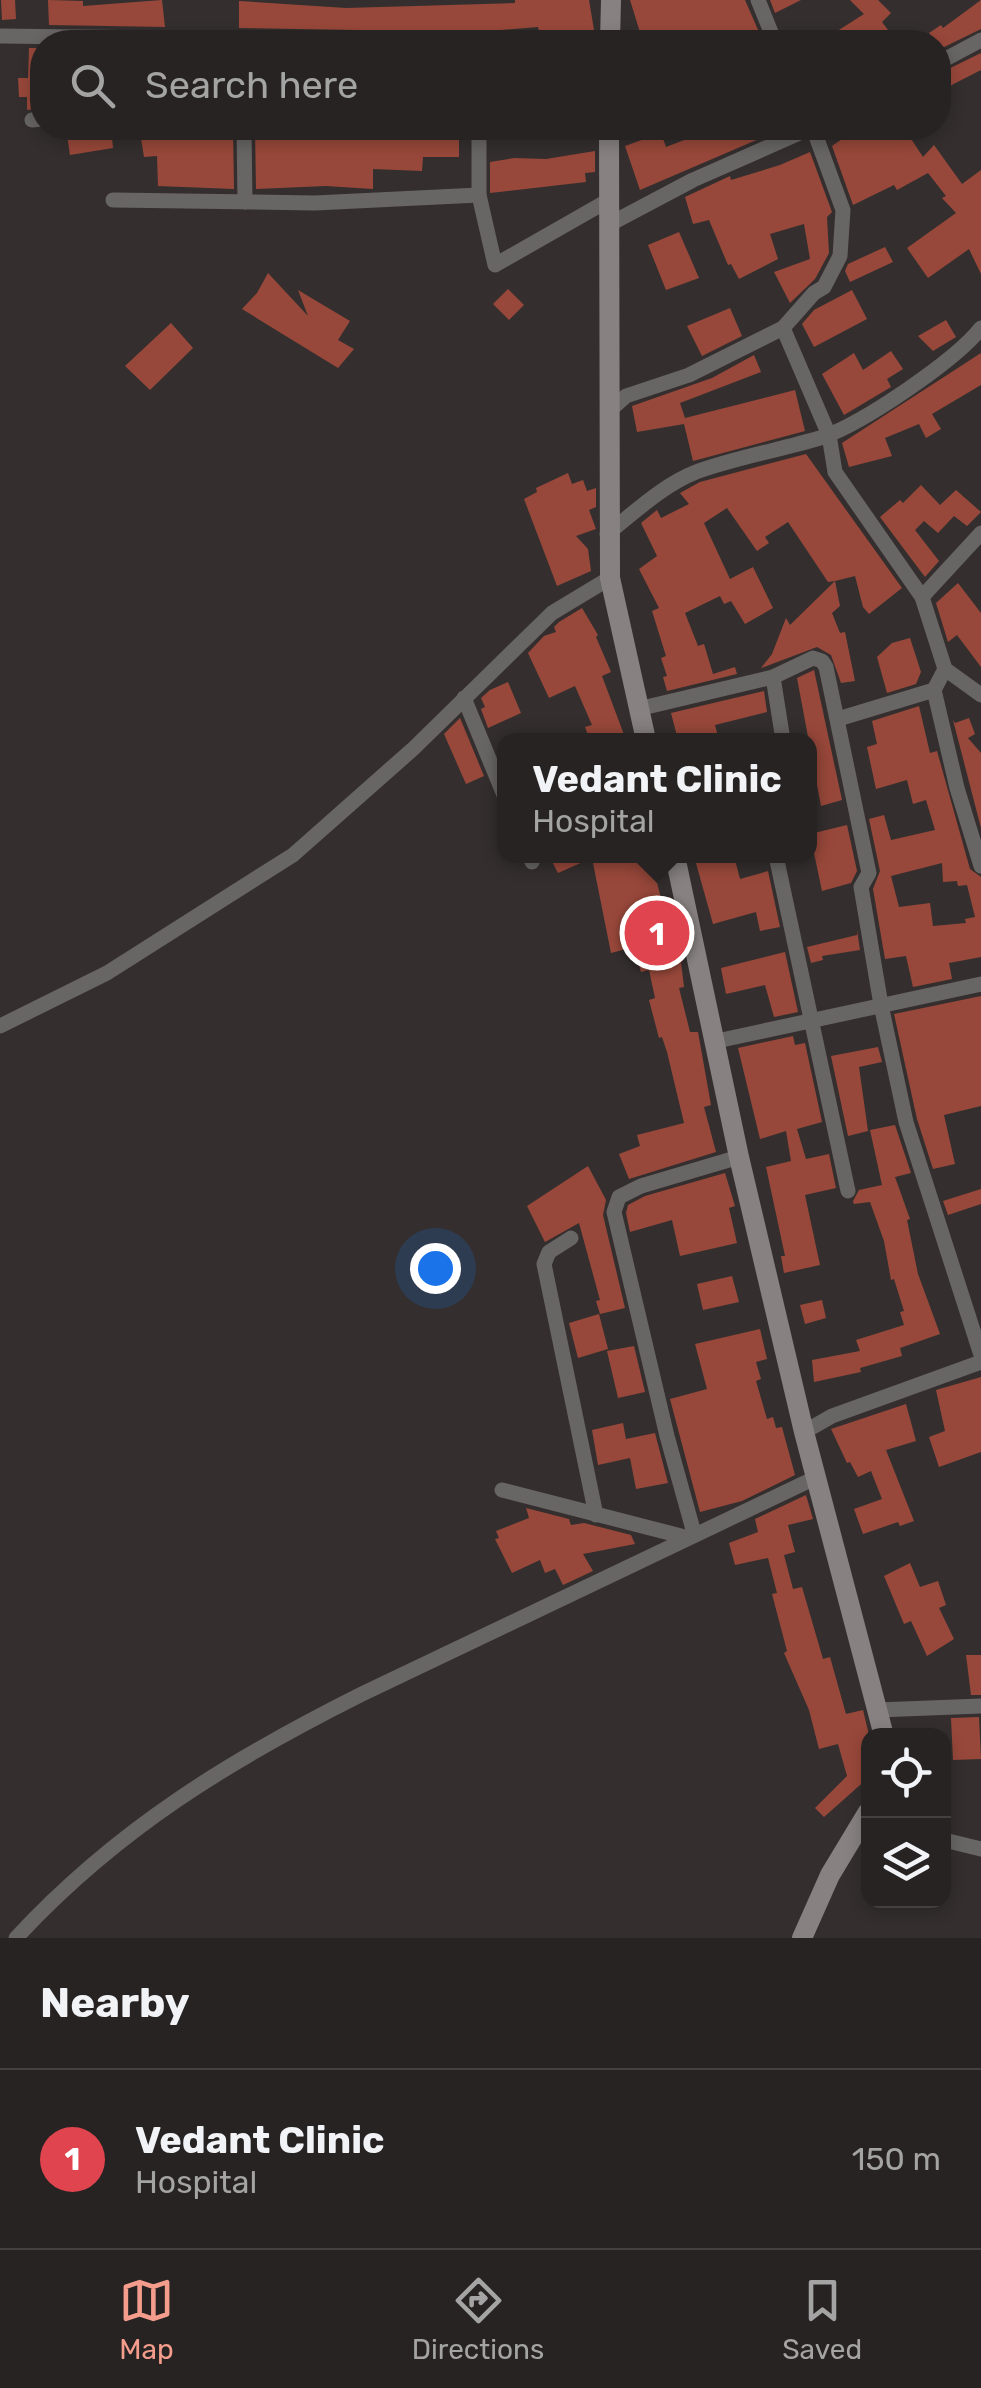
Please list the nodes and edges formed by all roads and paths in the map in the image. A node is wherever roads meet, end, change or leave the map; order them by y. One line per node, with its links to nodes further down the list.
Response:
1 (610, 0): 3 (main road)
2 (758, 0): 4 (street)
3 (610, 30)
4 (770, 30)
5 (0, 36): 6 (street)
6 (30, 37)
7 (981, 40): 8 (street)
8 (951, 56)
9 (244, 140): 17 (street)
10 (480, 140): 14 (street)
11 (609, 140): 16 (main road)
12 (785, 140): 18 (street)
13 (817, 140): 19 (street)
14 (479, 195): 16 (street); 17 (street)
15 (113, 200): 17 (street)
16 (609, 200): 18 (main road)
17 (245, 202)
18 (608, 225): 21 (main road)
19 (783, 328): 21 (street); 22 (street)
20 (981, 328): 22 (street)
21 (608, 412): 24 (main road)
22 (828, 435): 24 (street); 26 (street)
23 (981, 533): 26 (street)
24 (608, 534): 25 (main road)
25 (610, 578): 31 (street); 32 (main road)
26 (922, 597): 27 (street)
27 (945, 669): 29 (street); 30 (street)
28 (773, 676): 32 (street); 33 (street); 35 (street)
29 (934, 690): 33 (street); 37 (street)
30 (980, 694)
31 (464, 698): 36 (street); 44 (street)
32 (638, 709): 34 (main road)
33 (838, 719): 42 (street)
34 (644, 733)
35 (782, 733)
36 (497, 778)
37 (977, 830): 40 (street)
38 (677, 863): 45 (main road)
39 (777, 863): 43 (street)
40 (981, 866)
41 (981, 984): 42 (street)
42 (881, 1005): 43 (street); 49 (street)
43 (810, 1020): 45 (street); 47 (street)
44 (0, 1026)
45 (717, 1041): 46 (main road)
46 (739, 1157): 50 (main road); 54 (street)
47 (848, 1191)
48 (570, 1238): 53 (street)
49 (981, 1359): 50 (street)
50 (804, 1432): 51 (main road)
51 (817, 1477): 54 (street); 56 (main road)
52 (502, 1490): 53 (street)
53 (596, 1514): 54 (street)
54 (690, 1535): 61 (street)
55 (981, 1706): 56 (street)
56 (878, 1710): 57 (main road)
57 (882, 1728)
58 (861, 1827): 62 (main road)
59 (951, 1842): 60 (street)
60 (981, 1849)
61 (16, 1938)
62 (802, 1938)

